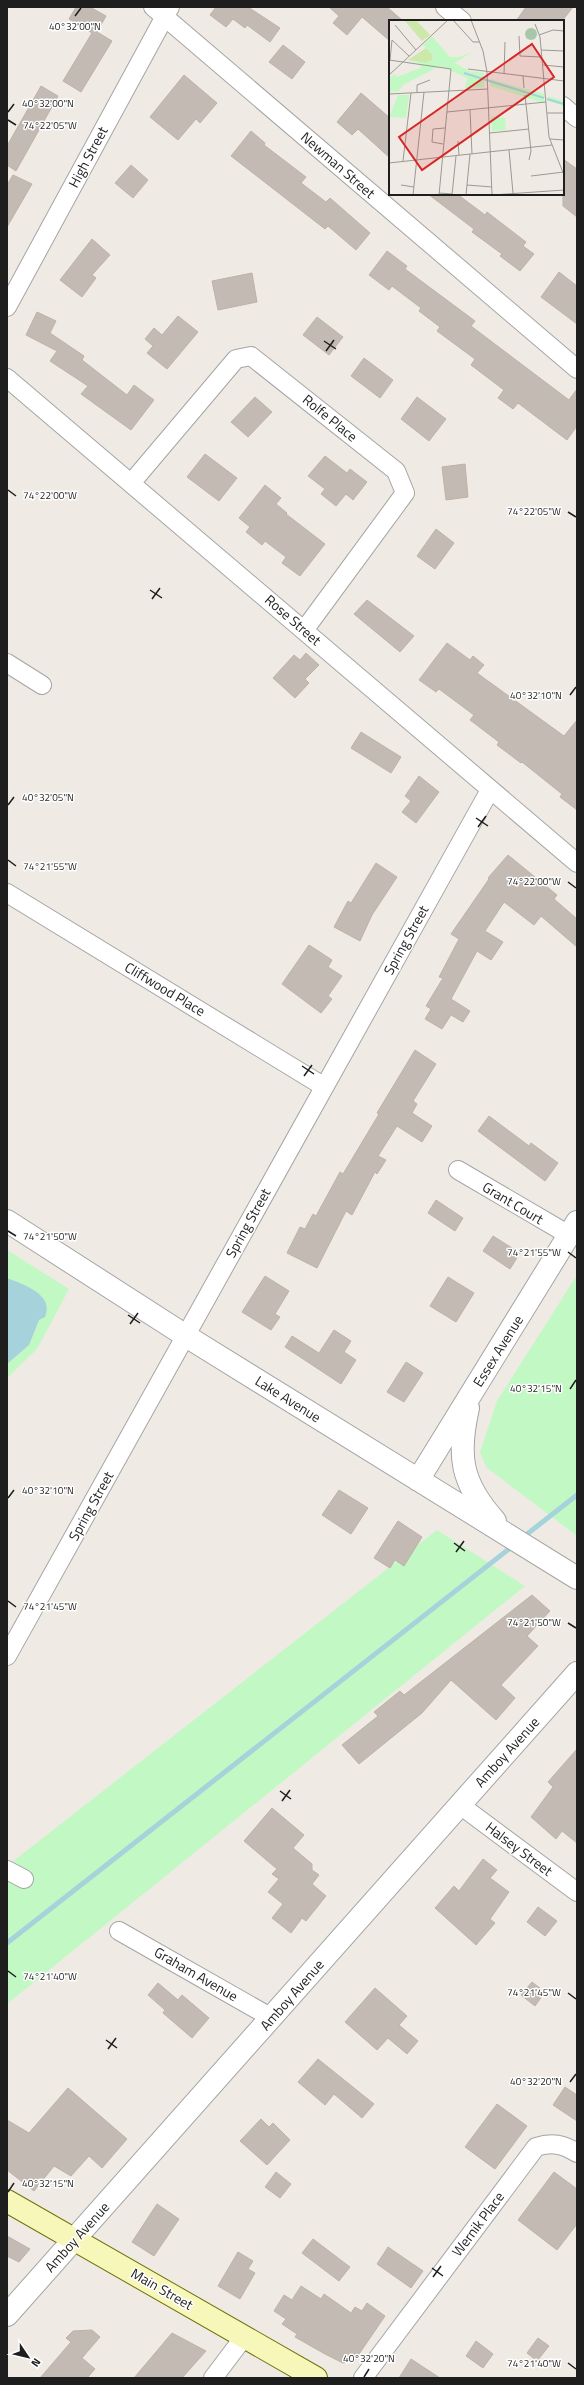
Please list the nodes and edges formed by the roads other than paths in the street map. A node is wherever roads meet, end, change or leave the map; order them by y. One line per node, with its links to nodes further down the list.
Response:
1 (445, 7): 3 (street)
2 (162, 10): 6 (street, High Street); 7 (street, Newman Street)
3 (461, 20)
4 (564, 107): 5 (street)
5 (577, 118)
6 (7, 306)
7 (577, 369)
8 (7, 378): 9 (street, Rose Street)
9 (132, 482): 10 (street, Rose Street); 10 (street, Rolfe Place)
10 (304, 629): 13 (street, Rose Street)
11 (7, 663): 12 (street)
12 (42, 685)
13 (490, 790): 14 (street, Rose Street); 16 (street, Spring Street)
14 (577, 863)
15 (7, 893): 16 (street, Cliffwood Place)
16 (323, 1086): 20 (street, Spring Street)
17 (458, 1170): 19 (street, Grant Court)
18 (7, 1221): 20 (street, Lake Avenue)
19 (573, 1229): 21 (street, Essex Avenue)
20 (186, 1336): 22 (street, Lake Avenue); 25 (street, Spring Street)
21 (472, 1393): 22 (street, Essex Avenue); 23 (street)
22 (418, 1480): 23 (street, Lake Avenue)
23 (504, 1531): 24 (street, Lake Avenue)
24 (574, 1576)
25 (7, 1656)
26 (577, 1674): 27 (street, Amboy Avenue)
27 (460, 1806): 30 (street, Halsey Street); 32 (street, Amboy Avenue)
28 (7, 1870): 29 (street)
29 (24, 1879)
30 (577, 1892)
31 (120, 1931): 32 (street, Graham Avenue)
32 (272, 2018): 35 (street, Amboy Avenue)
33 (577, 2153): 40 (street, Wernik Place)
34 (7, 2202): 35 (main road, Main Street)
35 (75, 2240): 36 (street, Amboy Avenue); 37 (main road, Main Street)
36 (7, 2315)
37 (244, 2337): 38 (street); 39 (main road, Main Street)
38 (213, 2378)
39 (316, 2378)
40 (363, 2378)

